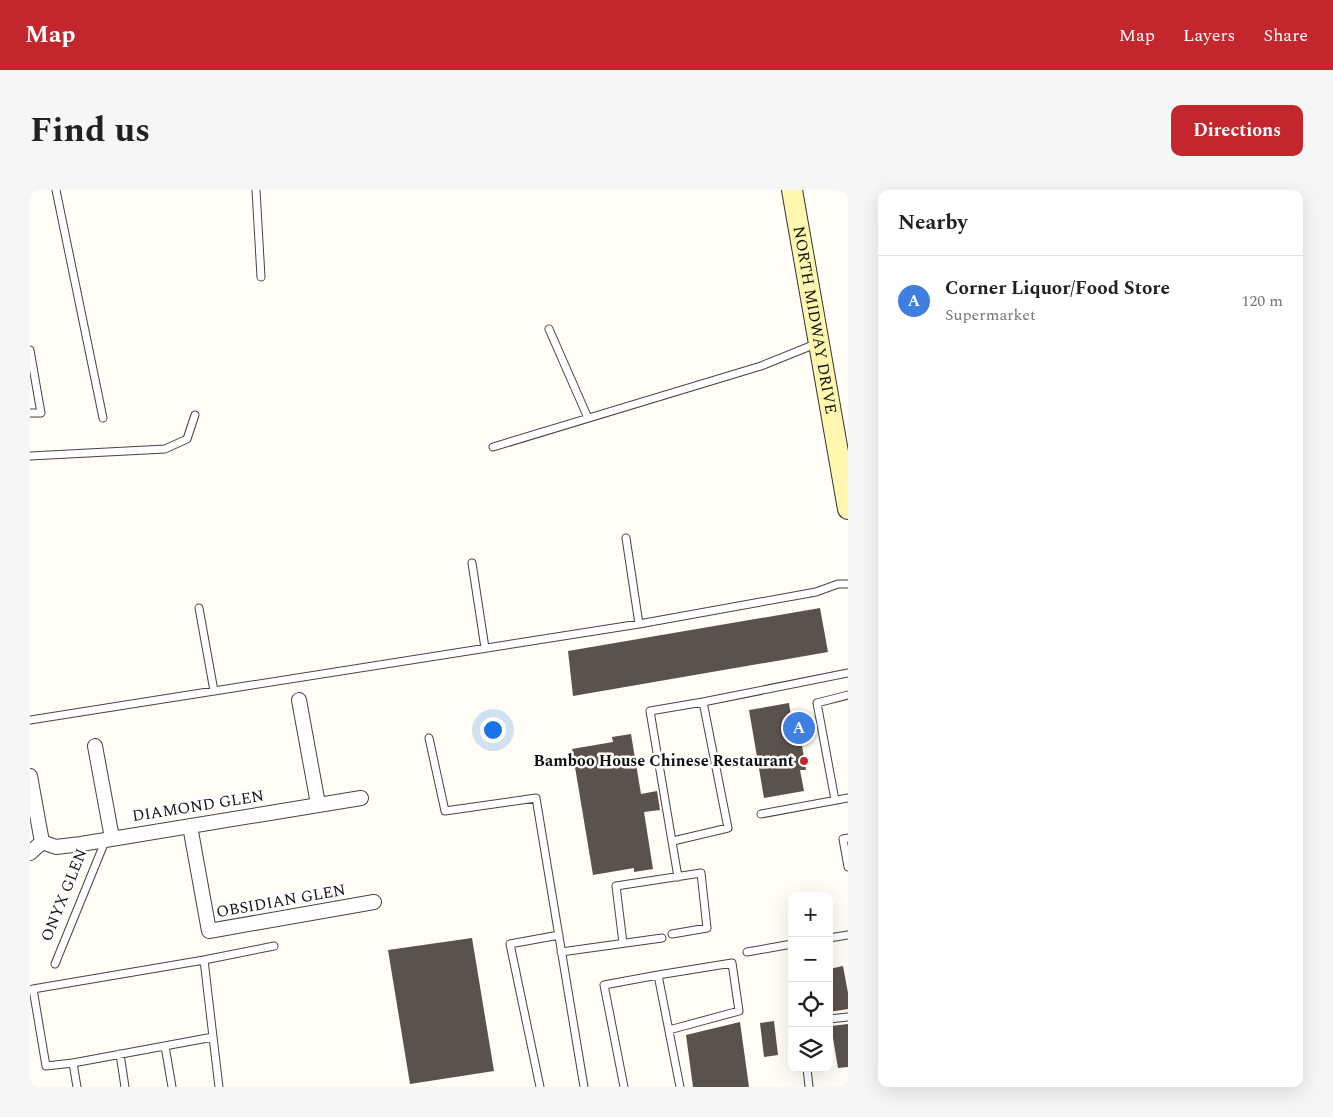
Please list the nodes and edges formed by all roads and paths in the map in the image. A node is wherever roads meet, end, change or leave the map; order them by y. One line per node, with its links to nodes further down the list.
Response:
1 (56, 190): 10 (lane)
2 (256, 190): 4 (lane)
3 (792, 190): 6 (street, NORTH MIDWAY DRIVE)
4 (262, 277)
5 (549, 329): 11 (lane)
6 (818, 342): 11 (lane); 14 (street, NORTH MIDWAY DRIVE)
7 (30, 350): 8 (lane)
8 (30, 414)
9 (195, 414): 13 (lane)
10 (103, 418)
11 (588, 418): 12 (lane)
12 (493, 447)
13 (30, 456)
14 (844, 463): 15 (street, NORTH MIDWAY DRIVE)
15 (848, 510)
16 (626, 538): 20 (lane)
17 (472, 563): 21 (lane)
18 (848, 584): 20 (lane)
19 (199, 608): 23 (lane)
20 (639, 624): 21 (lane)
21 (485, 648): 23 (lane)
22 (848, 673): 26 (lane)
23 (214, 691): 27 (lane)
24 (848, 695): 33 (lane)
25 (299, 700): 35 (street)
26 (703, 702): 40 (lane); 40 (lane)
27 (30, 720)
28 (429, 738): 48 (lane)
29 (95, 746): 38 (street)
30 (30, 776): 34 (street)
31 (361, 798): 35 (street, DIAMOND GLEN)
32 (848, 798): 33 (lane)
33 (835, 800): 36 (lane)
34 (32, 801): 41 (street)
35 (318, 804): 37 (street, DIAMOND GLEN)
36 (761, 814)
37 (190, 826): 38 (street, DIAMOND GLEN); 45 (street, OBSIDIAN GLEN)
38 (109, 838): 41 (street, DIAMOND GLEN); 57 (lane, ONYX GLEN)
39 (848, 838): 43 (lane)
40 (673, 841): 44 (lane)
41 (42, 842): 42 (street)
42 (30, 853)
43 (848, 867)
44 (678, 877): 46 (lane); 51 (lane)
45 (374, 902)
46 (672, 934)
47 (848, 935): 49 (lane)
48 (558, 936): 54 (lane); 71 (lane)
49 (833, 937)
50 (662, 938): 51 (lane)
51 (623, 944): 54 (lane)
52 (788, 945): 55 (lane)
53 (274, 946): 56 (lane)
54 (561, 952): 72 (lane)
55 (747, 952)
56 (204, 960): 62 (lane); 65 (lane)
57 (55, 964)
58 (658, 975): 61 (lane); 61 (lane); 73 (lane)
59 (848, 1017): 60 (lane)
60 (833, 1019)
61 (669, 1030): 74 (lane)
62 (213, 1037): 63 (lane); 70 (lane)
63 (165, 1046): 64 (lane); 69 (lane)
64 (120, 1054): 65 (lane); 68 (lane)
65 (73, 1063): 67 (lane)
66 (807, 1072): 75 (lane)
67 (77, 1087)
68 (125, 1087)
69 (172, 1087)
70 (219, 1087)
71 (540, 1087)
72 (584, 1087)
73 (624, 1087)
74 (680, 1087)
75 (809, 1087)

